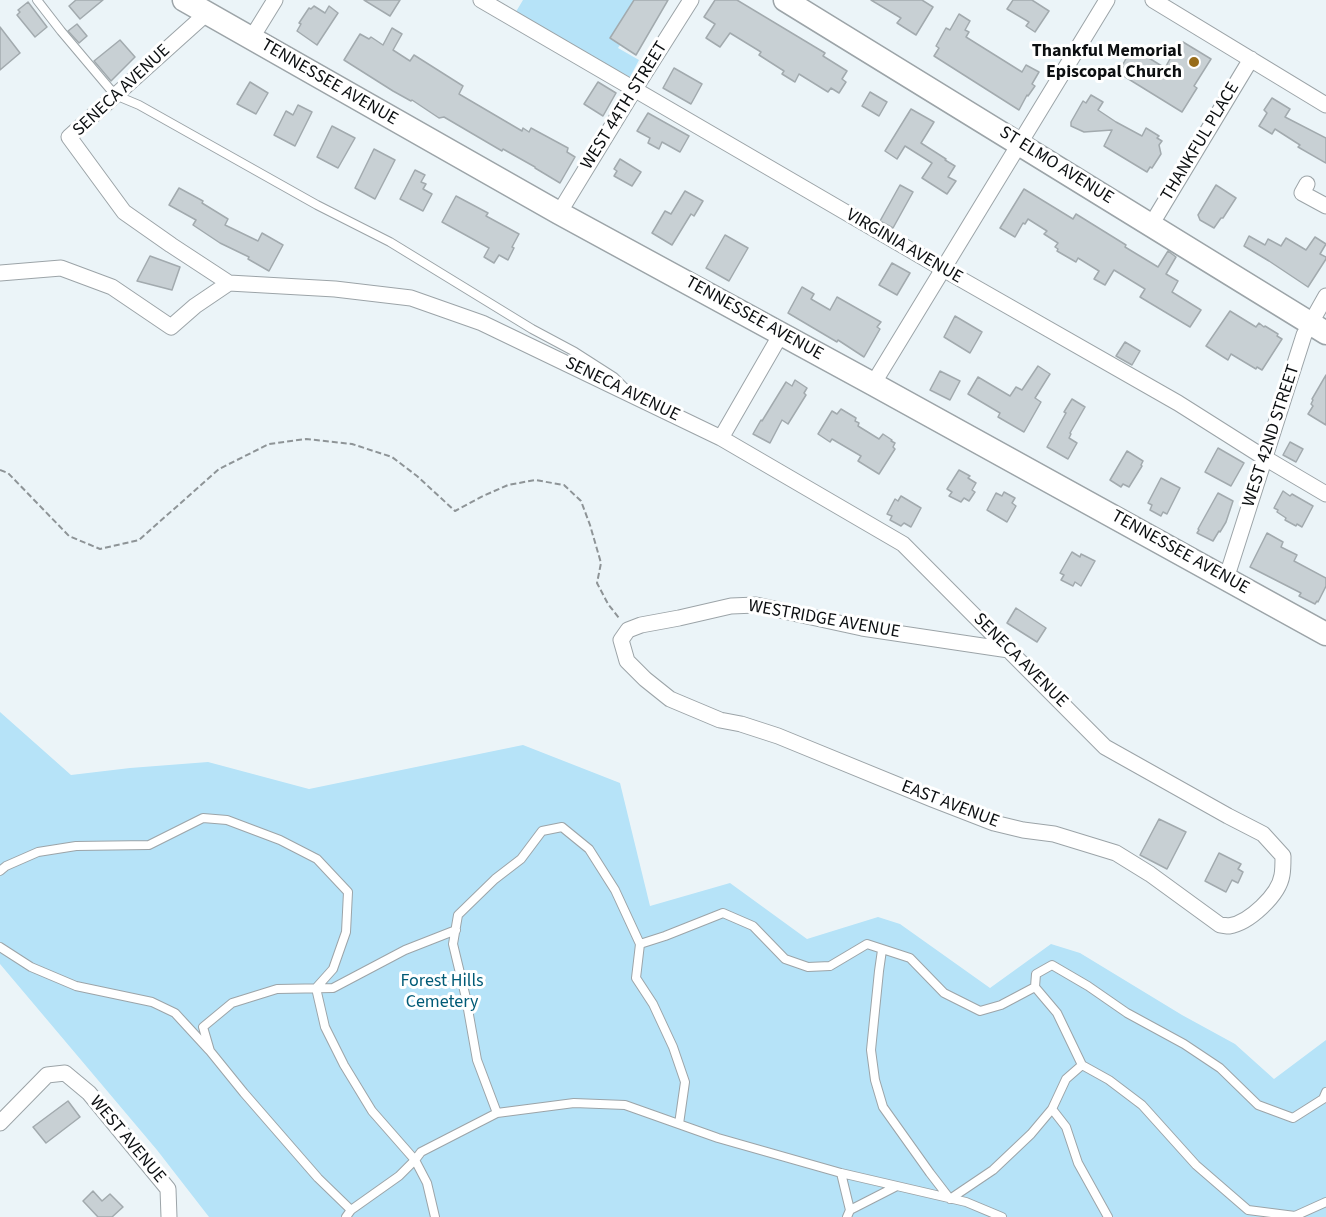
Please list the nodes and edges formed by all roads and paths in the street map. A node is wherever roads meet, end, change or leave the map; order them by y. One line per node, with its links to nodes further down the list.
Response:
1 (37, 0): 13 (lane)
2 (184, 0): 9 (street, TENNESSEE AVENUE)
3 (275, 0): 10 (street)
4 (481, 0): 12 (street, VIRGINIA AVENUE)
5 (691, 0): 12 (street, WEST 44TH STREET)
6 (785, 0): 15 (street, ST ELMO AVENUE)
7 (1107, 0): 15 (street)
8 (1153, 0): 11 (street)
9 (207, 14): 10 (street, TENNESSEE AVENUE); 13 (street, SENECA AVENUE)
10 (251, 39): 18 (street, TENNESSEE AVENUE)
11 (1251, 59): 14 (street); 19 (street, THANKFUL PLACE)
12 (634, 90): 18 (street, WEST 44TH STREET); 20 (street, VIRGINIA AVENUE)
13 (115, 95): 22 (street, SENECA AVENUE); 27 (lane)
14 (1326, 105)
15 (1020, 144): 19 (street, ST ELMO AVENUE); 20 (street)
16 (1307, 184): 17 (street)
17 (1326, 206)
18 (559, 213): 25 (street, TENNESSEE AVENUE)
19 (1151, 225): 24 (street, ST ELMO AVENUE)
20 (944, 270): 26 (street); 29 (street, VIRGINIA AVENUE)
21 (0, 273): 22 (street)
22 (229, 283): 27 (street, SENECA AVENUE)
23 (1326, 296): 24 (street, WEST 42ND STREET)
24 (1318, 328): 29 (street, WEST 42ND STREET)
25 (781, 334): 26 (street, TENNESSEE AVENUE); 28 (street)
26 (873, 384): 32 (street, TENNESSEE AVENUE)
27 (631, 395): 28 (street, SENECA AVENUE)
28 (721, 438): 35 (street, SENECA AVENUE)
29 (1264, 458): 31 (street, VIRGINIA AVENUE); 32 (street, WEST 42ND STREET)
30 (0, 470): 33 (path)
31 (1326, 494)
32 (1226, 579): 34 (street, TENNESSEE AVENUE)
33 (635, 627): 35 (street, WESTRIDGE AVENUE); 36 (street, EAST AVENUE)
34 (1326, 634)
35 (1009, 650): 36 (street, SENECA AVENUE)
36 (1283, 856)
37 (0, 871): 43 (lane)
38 (456, 930): 39 (lane); 43 (lane); 48 (lane)
39 (640, 944): 41 (lane); 50 (lane)
40 (0, 947): 44 (lane)
41 (882, 950): 42 (lane); 54 (lane)
42 (1035, 987): 45 (lane); 46 (lane)
43 (316, 988): 44 (lane); 51 (lane)
44 (210, 1051): 56 (lane)
45 (1082, 1065): 47 (lane); 55 (lane)
46 (1326, 1092)
47 (1052, 1109): 54 (lane); 62 (lane)
48 (497, 1113): 50 (lane); 51 (lane)
49 (0, 1123): 58 (street, WEST AVENUE)
50 (679, 1124): 52 (lane)
51 (415, 1160): 56 (lane); 60 (lane)
52 (841, 1173): 53 (lane); 57 (lane)
53 (896, 1186): 54 (lane); 57 (lane)
54 (950, 1199): 61 (lane)
55 (1326, 1202)
56 (351, 1210): 59 (lane)
57 (849, 1214)
58 (169, 1217)
59 (346, 1217)
60 (435, 1217)
61 (1002, 1217)
62 (1108, 1217)

